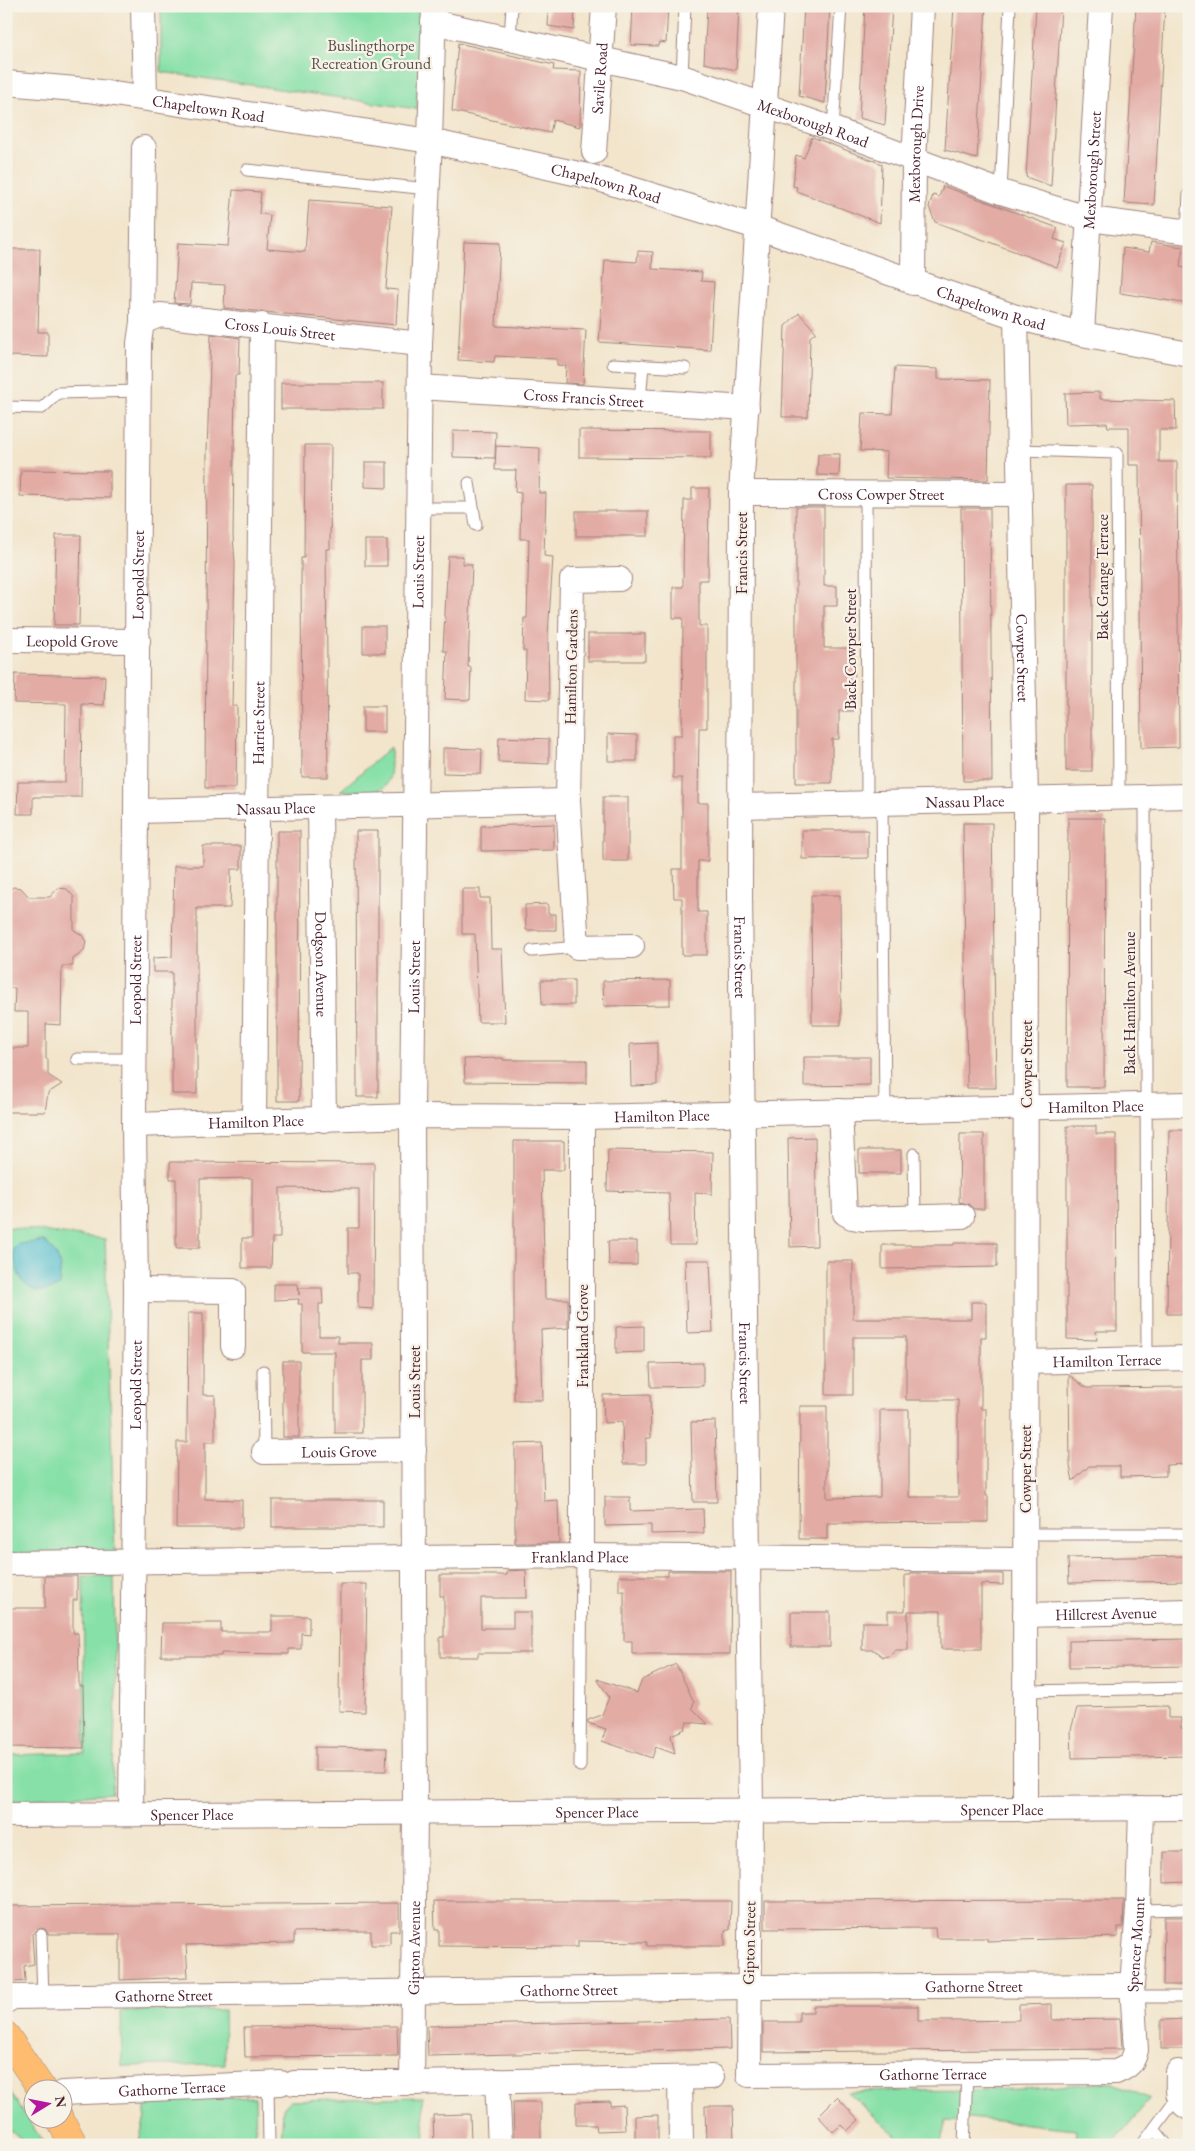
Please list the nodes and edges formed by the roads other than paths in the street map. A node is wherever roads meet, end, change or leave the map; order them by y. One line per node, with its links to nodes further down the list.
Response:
1 (143, 6): 15 (street)
2 (512, 6): 11 (lane)
3 (604, 6): 12 (street, Savile Road)
4 (685, 6): 13 (lane)
5 (771, 6): 16 (street, Francis Street)
6 (840, 6): 17 (lane)
7 (922, 6): 20 (street, Mexborough Drive)
8 (1010, 6): 24 (lane)
9 (1100, 6): 26 (street, Mexborough Street)
10 (433, 14): 11 (street, Mexborough Road); 18 (street, Louis Street)
11 (510, 39): 12 (street, Mexborough Road)
12 (601, 58): 13 (street, Mexborough Road); 21 (street, Savile Road)
13 (682, 78): 16 (street, Mexborough Road)
14 (6, 83): 15 (street, Chapeltown Road)
15 (145, 98): 18 (street, Chapeltown Road)
16 (766, 105): 17 (street, Mexborough Road); 27 (street, Francis Street)
17 (833, 129): 20 (street, Mexborough Road)
18 (430, 141): 21 (street, Chapeltown Road); 23 (street, Louis Street)
19 (144, 148): 31 (street, Leopold Street)
20 (914, 161): 24 (street, Mexborough Road); 29 (street, Mexborough Drive)
21 (593, 163): 27 (street, Chapeltown Road)
22 (247, 170): 23 (lane)
23 (428, 189): 34 (street, Louis Street)
24 (1001, 192): 26 (street, Mexborough Road)
25 (1189, 194): 28 (lane)
26 (1090, 219): 28 (street, Mexborough Road); 33 (street, Mexborough Street)
27 (756, 227): 29 (street, Chapeltown Road); 43 (street, Francis Street)
28 (1188, 232)
29 (913, 283): 30 (street, Chapeltown Road)
30 (1016, 317): 33 (street, Chapeltown Road); 44 (street, Cowper Street)
31 (142, 322): 32 (street, Cross Louis Street); 40 (street, Leopold Street)
32 (262, 325): 34 (street, Cross Louis Street); 64 (street, Harriet Street)
33 (1082, 334): 35 (street, Chapeltown Road)
34 (420, 344): 39 (street, Louis Street)
35 (1189, 354)
36 (613, 364): 37 (lane)
37 (643, 364): 38 (lane); 41 (lane)
38 (685, 368)
39 (420, 387): 41 (street, Cross Francis Street); 49 (street, Louis Street)
40 (139, 391): 42 (lane); 54 (street, Leopold Street)
41 (640, 401): 43 (street, Cross Francis Street)
42 (6, 408)
43 (747, 408): 46 (street, Francis Street)
44 (1020, 450): 48 (street, Cowper Street); 57 (lane, Back Grange Terrace)
45 (469, 483): 50 (lane)
46 (741, 493): 47 (street, Cross Cowper Street); 62 (street, Francis Street)
47 (866, 494): 48 (street, Cross Cowper Street); 60 (lane, Back Cowper Street)
48 (1020, 494): 58 (street, Cowper Street)
49 (418, 508): 50 (lane); 61 (street, Louis Street)
50 (473, 508): 51 (lane)
51 (476, 525)
52 (619, 579): 59 (street, Hamilton Gardens)
53 (6, 640): 54 (street, Leopold Grove)
54 (138, 641): 65 (street, Leopold Street)
55 (1189, 796): 56 (street, Nassau Place)
56 (1145, 797): 57 (street, Nassau Place); 72 (lane, Back Hamilton Avenue)
57 (1119, 798): 58 (street, Nassau Place)
58 (1026, 800): 60 (street, Nassau Place); 73 (street, Cowper Street)
59 (568, 801): 61 (street); 67 (street, Hamilton Gardens)
60 (875, 803): 62 (street, Nassau Place); 74 (lane, Back Cowper Street)
61 (415, 804): 63 (street, Nassau Place); 77 (street, Louis Street)
62 (740, 806): 76 (street, Francis Street)
63 (320, 808): 64 (street, Nassau Place); 79 (street, Dodgson Avenue)
64 (258, 809): 65 (street, Nassau Place); 80 (street, Harriet Street)
65 (136, 811): 70 (street, Leopold Street)
66 (632, 946): 67 (street)
67 (577, 947): 68 (lane)
68 (532, 951)
69 (77, 1059): 70 (lane)
70 (134, 1060): 81 (street, Leopold Street)
71 (1189, 1104): 72 (street, Hamilton Place)
72 (1146, 1105): 73 (street, Hamilton Place); 88 (lane, Back Hamilton Avenue)
73 (1026, 1107): 74 (street, Hamilton Place); 89 (street, Cowper Street)
74 (885, 1110): 75 (street, Hamilton Place)
75 (840, 1111): 76 (street, Hamilton Place); 84 (street)
76 (743, 1113): 78 (street, Hamilton Place); 96 (street, Francis Street)
77 (412, 1116): 78 (street, Hamilton Place); 79 (street, Hamilton Place); 91 (street, Louis Street)
78 (582, 1117): 95 (street, Frankland Grove)
79 (324, 1120): 80 (street, Hamilton Place)
80 (254, 1121): 81 (street, Hamilton Place)
81 (134, 1125): 85 (street, Leopold Street)
82 (914, 1154): 84 (lane)
83 (962, 1216): 84 (street)
84 (916, 1217)
85 (136, 1290): 86 (street); 99 (street, Leopold Street)
86 (233, 1346)
87 (1189, 1358): 88 (street, Hamilton Terrace)
88 (1147, 1359): 89 (street, Hamilton Terrace)
89 (1025, 1362): 93 (street, Cowper Street)
90 (263, 1372): 92 (lane)
91 (414, 1450): 92 (street, Louis Grove); 97 (street, Louis Street)
92 (264, 1452)
93 (1025, 1534): 94 (lane); 98 (street, Cowper Street)
94 (1189, 1534)
95 (582, 1556): 96 (street, Frankland Place); 97 (street, Frankland Place); 105 (lane)
96 (746, 1556): 98 (street, Frankland Place); 109 (street, Francis Street)
97 (414, 1558): 99 (street, Frankland Place); 111 (street, Louis Street)
98 (1025, 1560): 102 (street, Cowper Street)
99 (134, 1561): 100 (street, Frankland Place); 110 (street, Leopold Street)
100 (6, 1564)
101 (1189, 1611): 102 (street, Hillcrest Avenue)
102 (1025, 1615): 104 (street, Cowper Street)
103 (1189, 1688): 104 (lane)
104 (1024, 1691): 108 (street, Cowper Street)
105 (580, 1766)
106 (1141, 1808): 107 (street, Spencer Place); 108 (street, Spencer Place); 114 (street, Spencer Mount)
107 (1189, 1808)
108 (1025, 1810): 109 (street, Spencer Place)
109 (751, 1811): 111 (street, Spencer Place); 116 (street, Gipton Street)
110 (131, 1814): 111 (street, Spencer Place); 112 (street, Spencer Place)
111 (415, 1814): 117 (street, Gipton Avenue)
112 (6, 1815)
113 (1189, 1909): 114 (lane)
114 (1138, 1910): 118 (street, Spencer Mount)
115 (40, 1935): 119 (lane)
116 (748, 1987): 117 (street, Gathorne Street); 118 (street, Gathorne Street); 126 (street, Gipton Street)
117 (414, 1991): 119 (street, Gathorne Street); 132 (street, Gipton Avenue)
118 (1132, 1991): 120 (lane, Gathorne Street); 123 (street, Spencer Mount)
119 (42, 1997): 121 (street, Gathorne Street)
120 (1189, 1997)
121 (6, 2001)
122 (6, 2036): 128 (main road)
123 (1116, 2072): 125 (street, Gathorne Terrace)
124 (1177, 2072): 134 (street)
125 (967, 2073): 126 (street, Gathorne Terrace); 141 (lane)
126 (749, 2075)
127 (712, 2077): 129 (street, Gathorne Terrace)
128 (34, 2078)
129 (680, 2078): 130 (street, Gathorne Terrace); 140 (street)
130 (497, 2081): 132 (street, Gathorne Terrace); 139 (street)
131 (281, 2083): 132 (street, Gathorne Terrace); 133 (street, Gathorne Terrace); 138 (lane)
132 (412, 2083)
133 (72, 2093)
134 (1184, 2102): 136 (lane)
135 (64, 2128): 137 (main road)
136 (1154, 2129): 142 (lane); 143 (lane)
137 (74, 2145)
138 (269, 2145)
139 (500, 2145)
140 (681, 2145)
141 (964, 2145)
142 (1142, 2145)
143 (1167, 2145)

